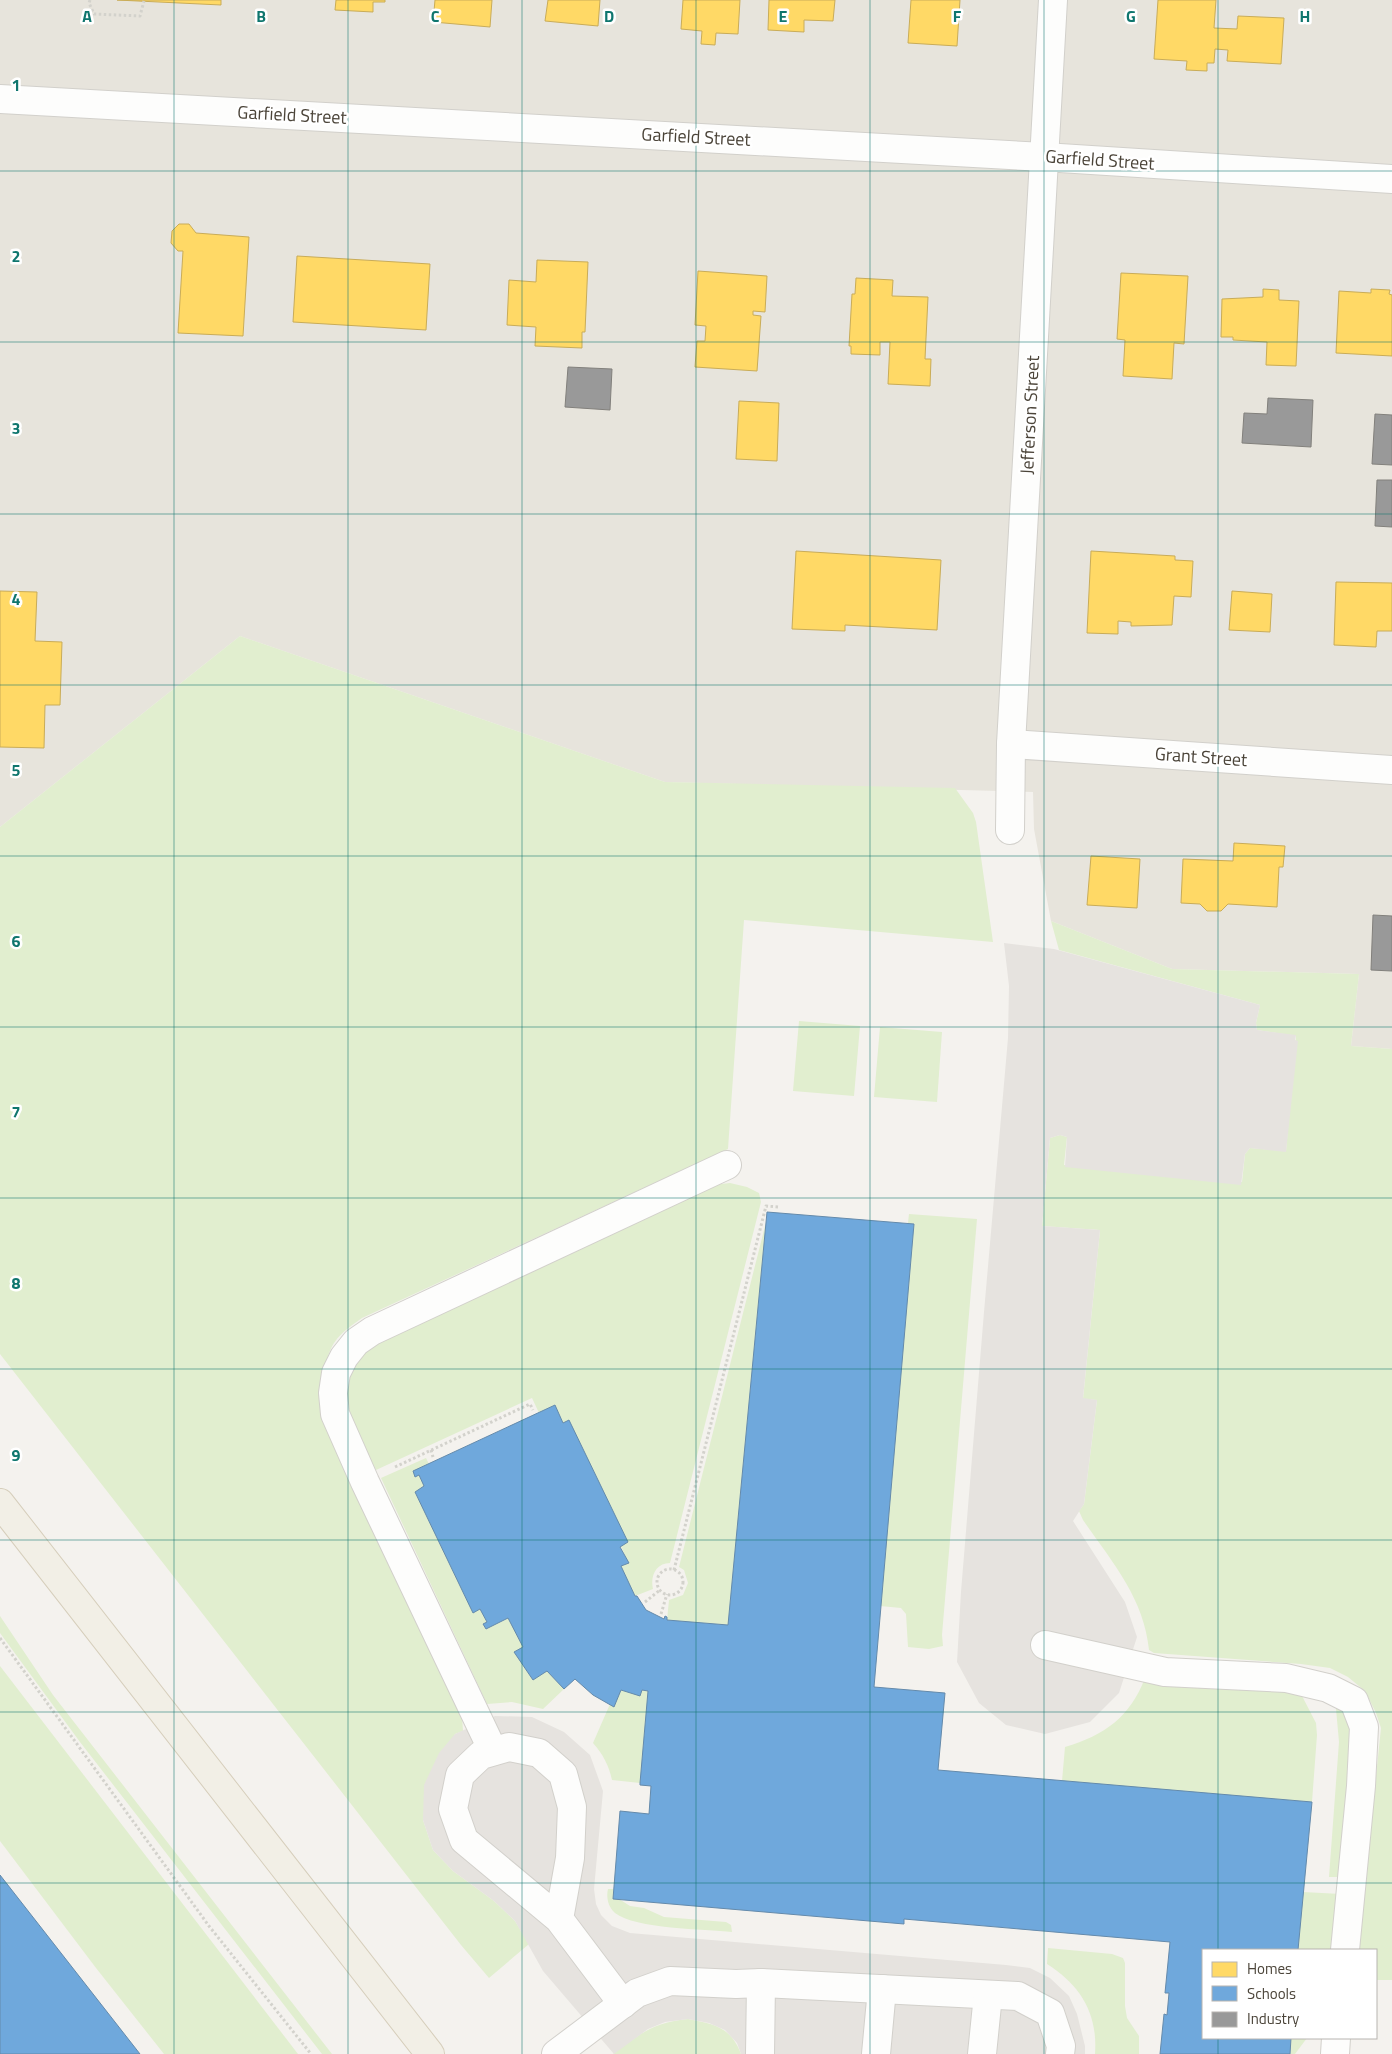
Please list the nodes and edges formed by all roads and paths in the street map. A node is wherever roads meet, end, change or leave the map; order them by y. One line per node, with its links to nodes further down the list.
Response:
1 (90, 0): 3 (path)
2 (1053, 0): 5 (street, Jefferson Street)
3 (144, 1)
4 (0, 99): 5 (street, Garfield Street)
5 (1044, 157): 6 (street, Garfield Street); 7 (street, Jefferson Street)
6 (1392, 179)
7 (1011, 744): 8 (street, Grant Street); 9 (street, Jefferson Street)
8 (1392, 770)
9 (1010, 830)
10 (727, 1165): 15 (street)
11 (778, 1207): 17 (path)
12 (532, 1410): 13 (path)
13 (431, 1450): 14 (path); 15 (path)
14 (433, 1457)
15 (365, 1482): 24 (street)
16 (0, 1503): 33 (main road)
17 (674, 1570): 18 (path); 19 (path)
18 (660, 1590): 19 (path); 20 (path)
19 (667, 1594): 21 (path)
20 (645, 1602)
21 (661, 1614)
22 (0, 1638): 32 (path)
23 (1045, 1645): 26 (street)
24 (493, 1751): 25 (street); 25 (street)
25 (559, 1920): 30 (street)
26 (1345, 1949)
27 (762, 1983): 28 (street); 30 (street); 35 (street)
28 (882, 1989): 29 (street); 36 (street)
29 (988, 1995): 37 (street); 38 (street)
30 (623, 2004): 34 (street)
31 (1336, 2039): 39 (street)
32 (311, 2054)
33 (430, 2054)
34 (556, 2054)
35 (760, 2054)
36 (876, 2054)
37 (982, 2054)
38 (1060, 2054)
39 (1335, 2054)

